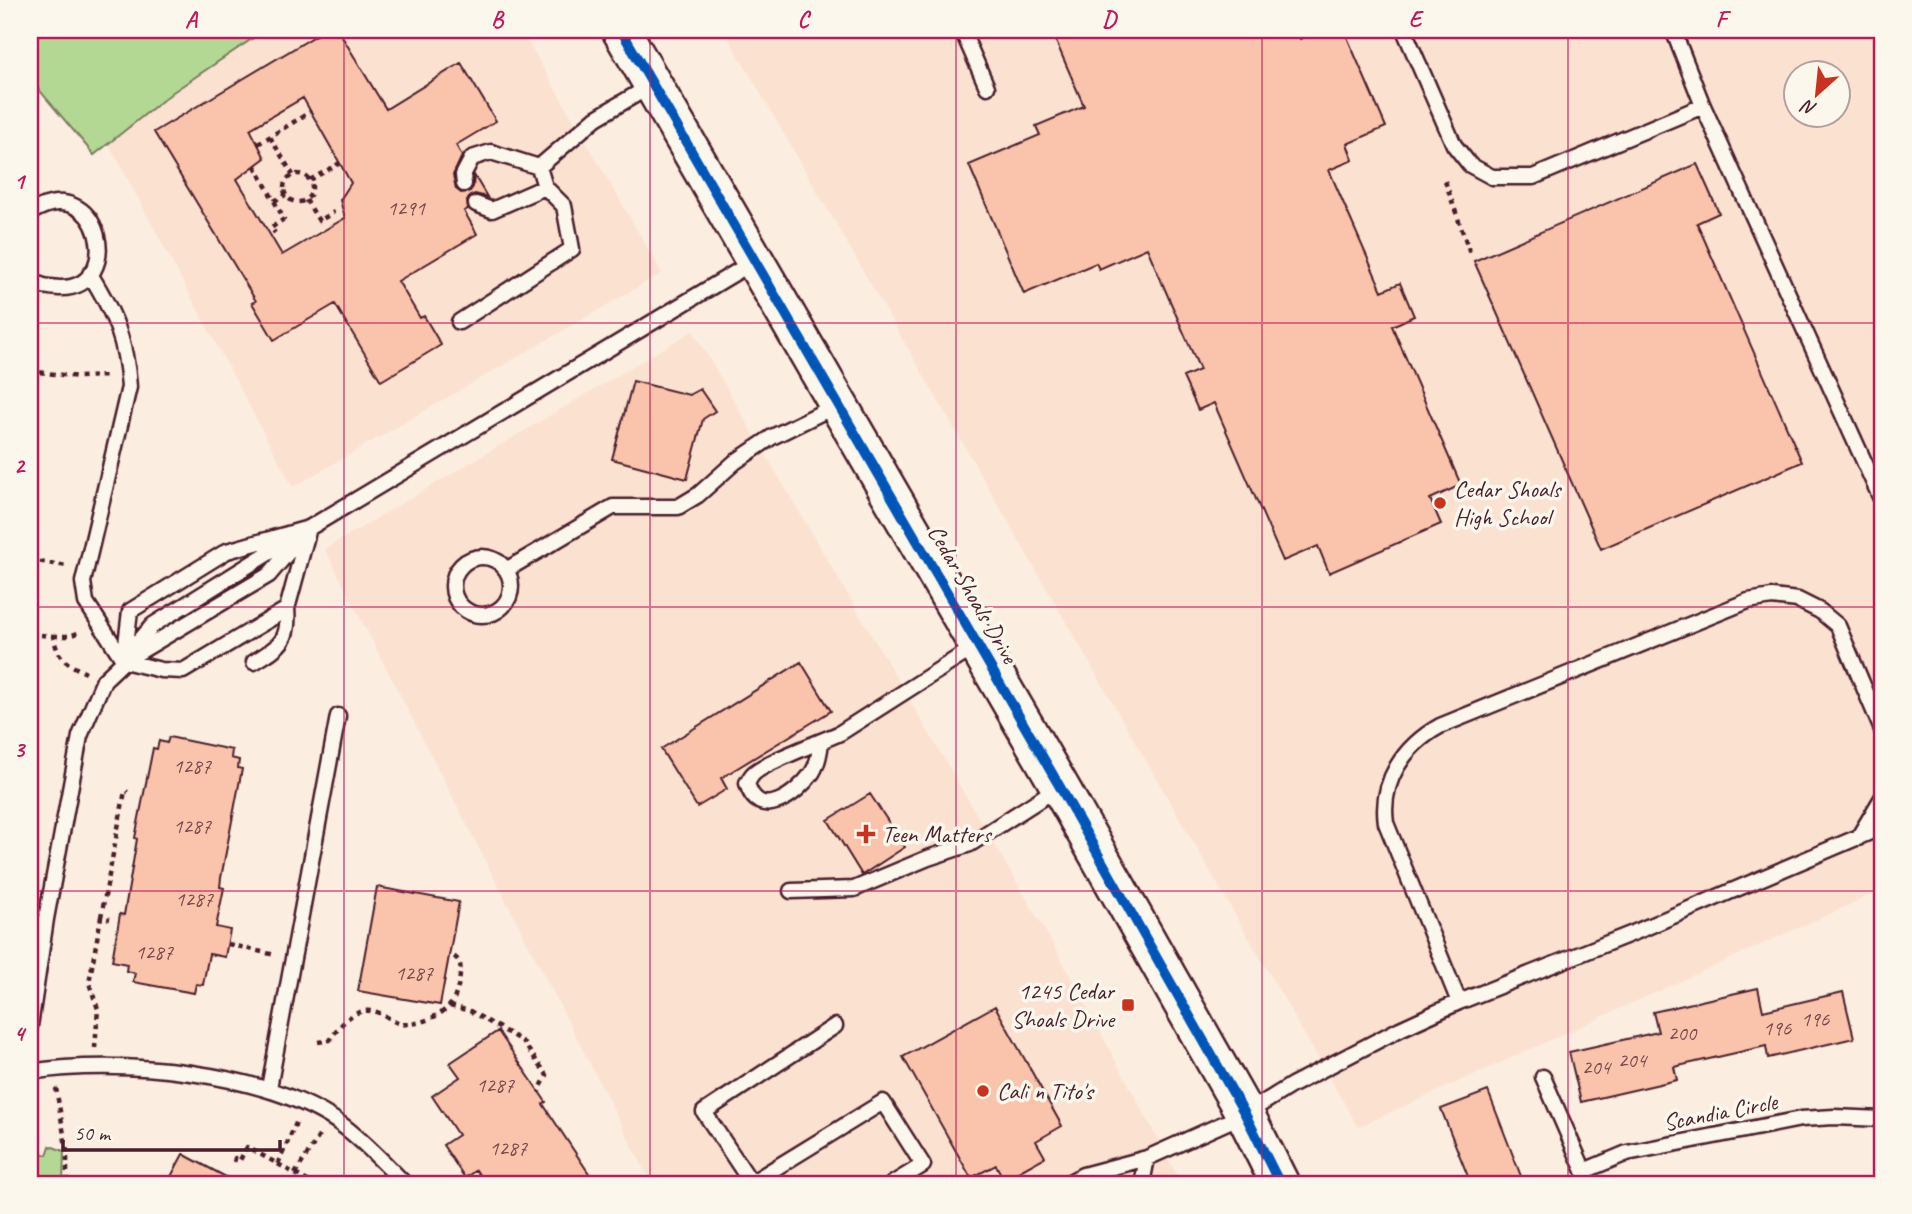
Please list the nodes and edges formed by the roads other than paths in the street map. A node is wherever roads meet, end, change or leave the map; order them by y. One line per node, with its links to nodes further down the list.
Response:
1 (621, 30): 5 (street, Cedar Shoals Drive)
2 (962, 30): 6 (lane)
3 (1404, 30): 7 (lane)
4 (1673, 30): 7 (lane)
5 (653, 84): 8 (lane); 13 (street, Cedar Shoals Drive)
6 (987, 87)
7 (1703, 106): 18 (lane)
8 (539, 167): 9 (lane); 10 (lane)
9 (464, 184)
10 (545, 187): 11 (lane); 16 (lane)
11 (476, 204)
12 (30, 214): 14 (lane)
13 (754, 261): 17 (street, Cedar Shoals Drive); 20 (lane)
14 (90, 275): 15 (lane); 24 (lane)
15 (30, 278)
16 (459, 323)
17 (838, 404): 21 (lane); 23 (street, Cedar Shoals Drive)
18 (1877, 475): 19 (lane)
19 (1882, 501)
20 (309, 528): 22 (lane); 24 (lane); 24 (lane)
21 (506, 570): 21 (lane)
22 (287, 608): 24 (lane); 25 (lane)
23 (979, 645): 28 (lane); 29 (street, Cedar Shoals Drive)
24 (124, 660): 35 (lane)
25 (254, 662)
26 (338, 716): 39 (lane)
27 (1882, 730): 34 (lane)
28 (821, 741): 28 (lane)
29 (1060, 787): 33 (lane); 40 (street, Cedar Shoals Drive)
30 (1882, 799): 32 (lane)
31 (1882, 827): 32 (lane)
32 (1857, 839): 34 (lane)
33 (791, 891)
34 (1459, 1002): 40 (lane)
35 (30, 1026)
36 (835, 1026): 45 (lane)
37 (30, 1067): 39 (lane)
38 (1543, 1077): 43 (lane)
39 (269, 1088): 44 (lane)
40 (1245, 1114): 42 (lane); 49 (street, Cedar Shoals Drive)
41 (1882, 1119): 43 (lane, Scandia Circle)
42 (1147, 1158): 47 (lane); 48 (lane)
43 (1587, 1178)
44 (405, 1184)
45 (752, 1184): 46 (lane)
46 (892, 1184)
47 (1066, 1184)
48 (1142, 1184)
49 (1280, 1184)

